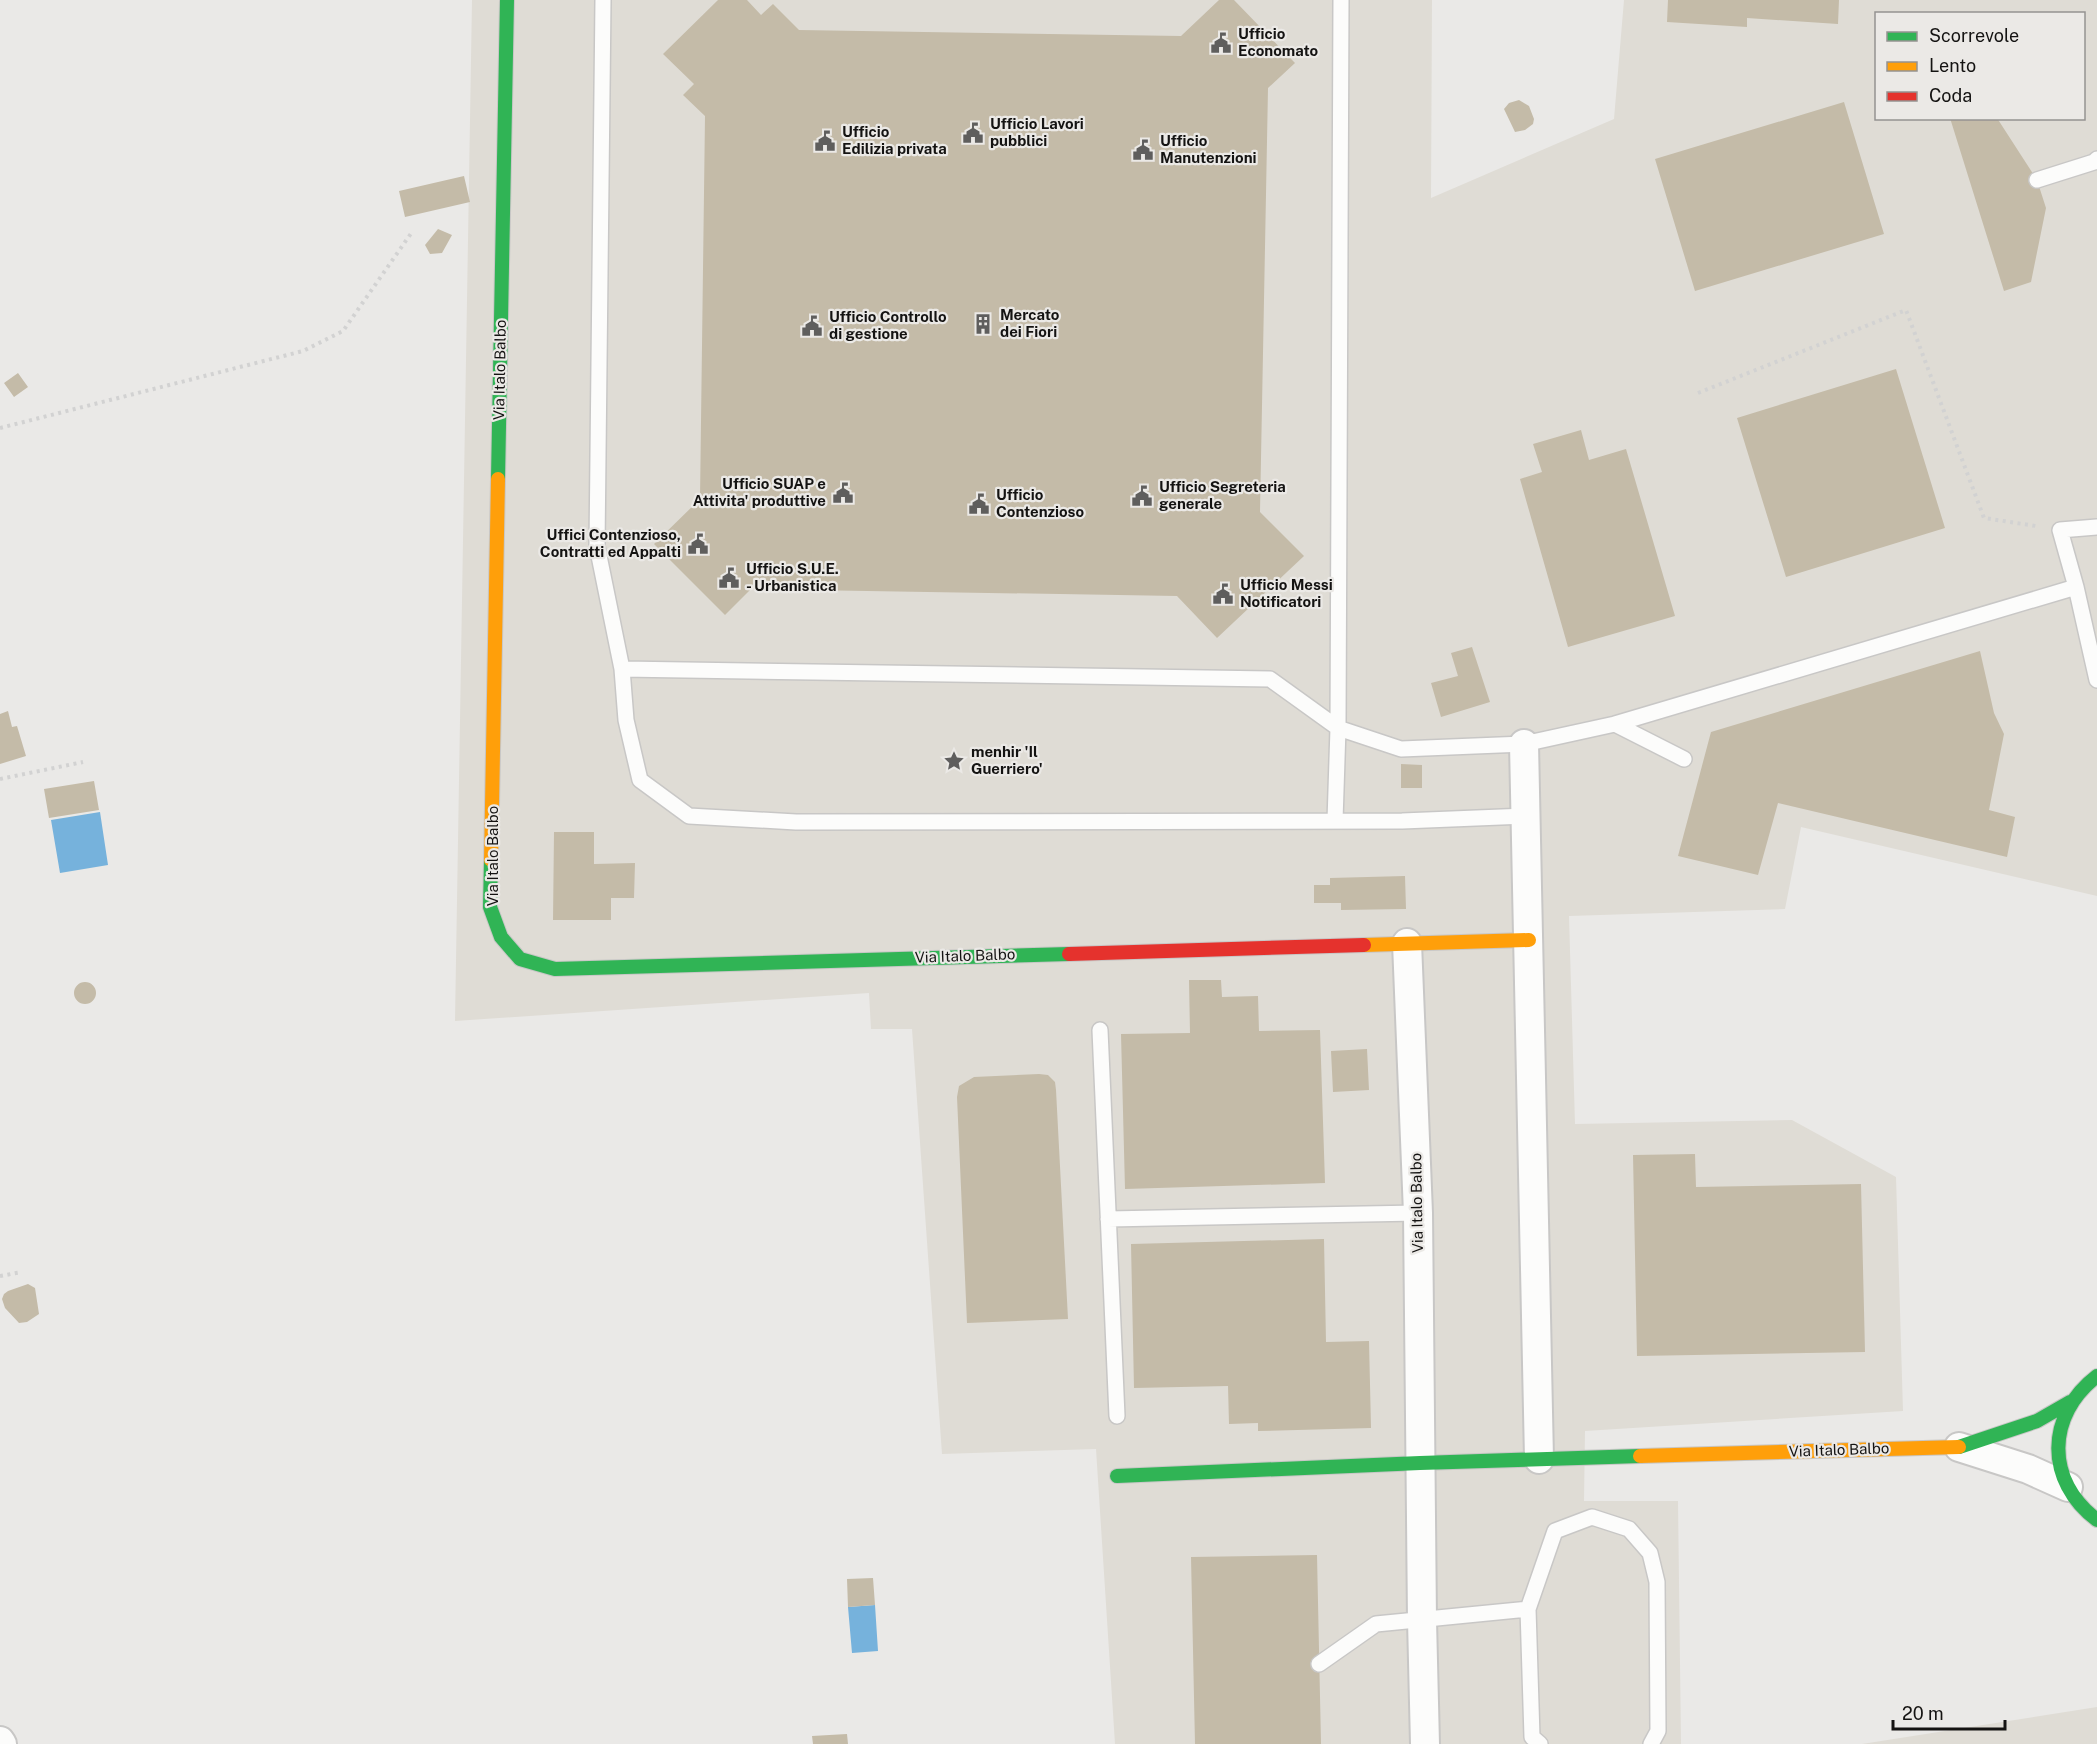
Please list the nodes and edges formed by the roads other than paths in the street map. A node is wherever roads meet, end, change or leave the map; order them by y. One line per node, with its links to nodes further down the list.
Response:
1 (507, 0): 17 (street, Via Italo Balbo)
2 (603, 0): 8 (lane)
3 (1341, 0): 11 (lane)
4 (2097, 159): 5 (lane)
5 (2037, 180)
6 (2097, 527): 7 (lane)
7 (2076, 587): 9 (lane); 10 (lane)
8 (622, 669): 11 (lane); 15 (lane)
9 (2097, 680)
10 (1615, 724): 12 (lane); 13 (lane)
11 (1338, 728): 12 (lane); 15 (lane)
12 (1524, 744): 14 (street)
13 (1684, 759)
14 (1527, 816): 15 (lane); 16 (street)
15 (1335, 820)
16 (1529, 940): 17 (street, Via Italo Balbo); 25 (street)
17 (1407, 942): 19 (street, Via Italo Balbo)
18 (1100, 1030): 20 (lane)
19 (1418, 1213): 20 (lane); 26 (street, Via Italo Balbo)
20 (1108, 1219): 23 (lane)
21 (2097, 1376): 22 (street)
22 (2070, 1402): 24 (street, Via Italo Balbo); 28 (street)
23 (1117, 1416)
24 (1959, 1447): 25 (street, Via Italo Balbo); 28 (street)
25 (1539, 1460): 26 (street, Via Italo Balbo)
26 (1420, 1463): 27 (street, Via Italo Balbo); 31 (street, Via Italo Balbo)
27 (1117, 1476)
28 (2068, 1487): 29 (street)
29 (2097, 1520)
30 (1528, 1609): 31 (lane); 34 (lane); 35 (lane)
31 (1422, 1620): 32 (lane); 33 (street, Via Italo Balbo)
32 (1319, 1664)
33 (1425, 1744)
34 (1540, 1744)
35 (1651, 1744)

